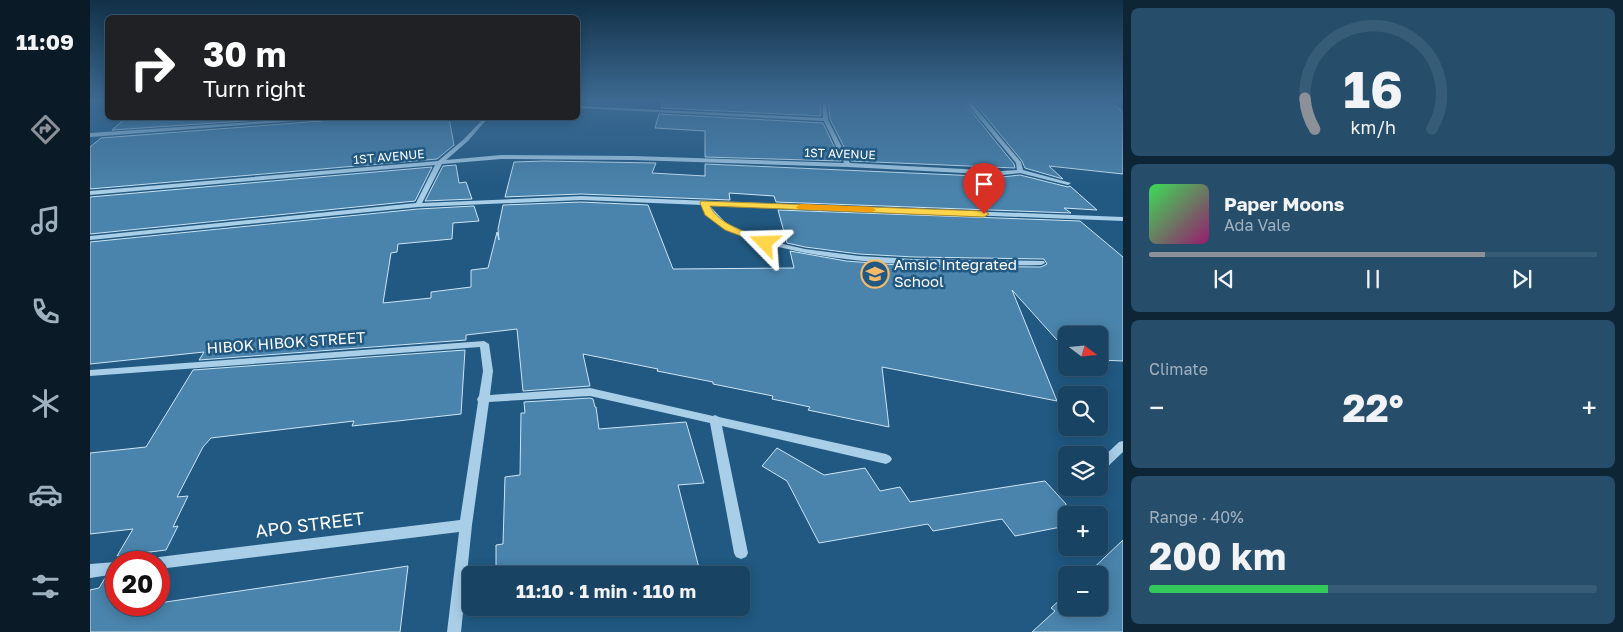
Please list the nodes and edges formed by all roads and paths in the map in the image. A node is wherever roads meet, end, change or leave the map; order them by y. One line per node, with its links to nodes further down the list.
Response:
1 (165, 129): 5 (street)
2 (476, 129): 6 (street)
3 (831, 129): 7 (street)
4 (990, 129): 8 (street)
5 (90, 135)
6 (438, 164): 7 (street, 1ST AVENUE); 10 (street, 1ST AVENUE); 12 (street)
7 (848, 165): 8 (street, 1ST AVENUE)
8 (1020, 171): 9 (street)
9 (1068, 183)
10 (90, 193)
11 (704, 203): 12 (street); 13 (street); 15 (street)
12 (418, 205): 14 (street)
13 (1123, 219)
14 (90, 238)
15 (1041, 263)
16 (90, 373): 17 (street, HIBOK HIBOK STREET)
17 (482, 399): 18 (street); 22 (street)
18 (715, 419): 20 (street); 23 (street)
19 (1123, 445): 21 (street)
20 (886, 459)
21 (1108, 459)
22 (466, 525): 24 (street, APO STREET); 27 (street)
23 (741, 553)
24 (170, 562)
25 (105, 569): 26 (street)
26 (90, 571)
27 (454, 632)

